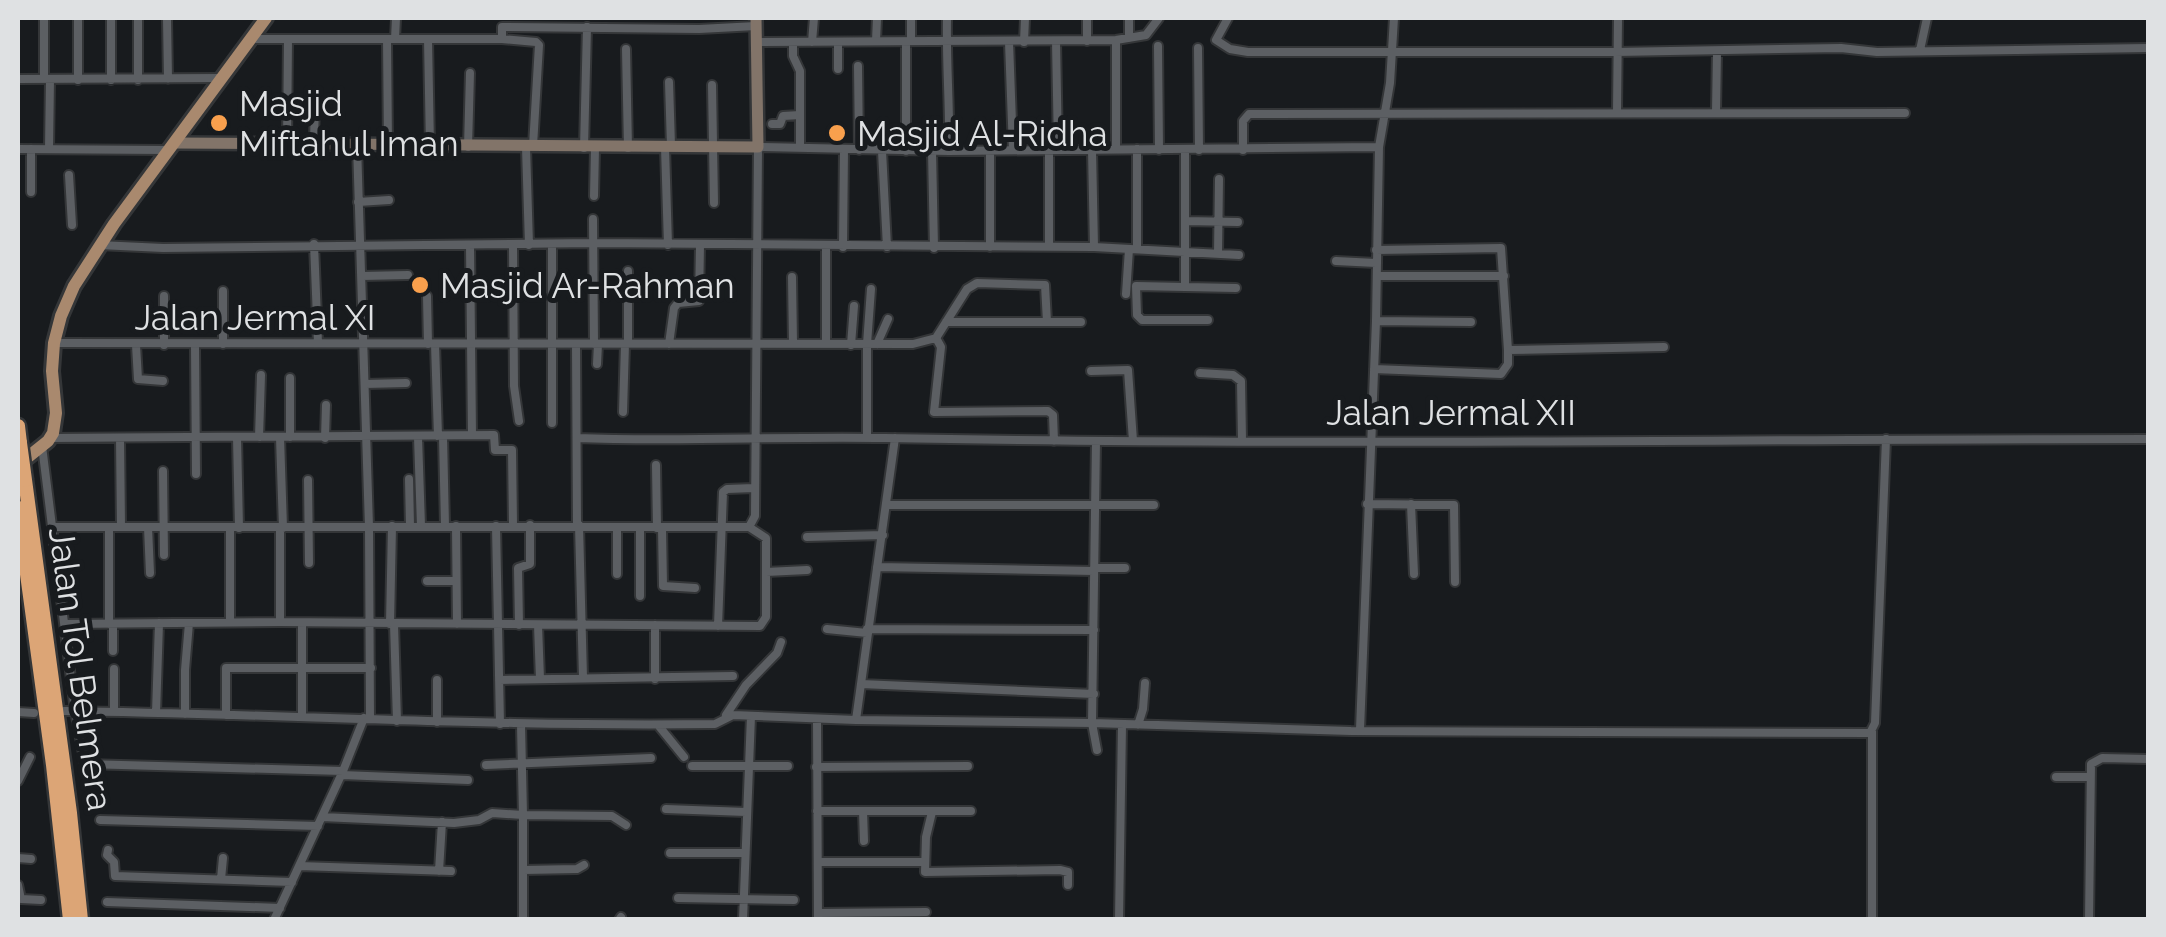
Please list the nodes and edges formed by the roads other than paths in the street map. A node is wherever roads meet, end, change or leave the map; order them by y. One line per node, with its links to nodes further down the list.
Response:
1 (44, 18): 58 (street)
2 (78, 18): 59 (street)
3 (111, 18): 60 (street)
4 (138, 18): 61 (street)
5 (168, 18): 62 (street)
6 (266, 18): 28 (main road)
7 (396, 18): 30 (street)
8 (699, 18): 26 (street)
9 (814, 18): 39 (street)
10 (877, 18): 34 (street)
11 (911, 18): 35 (street)
12 (947, 18): 41 (street)
13 (1025, 18): 43 (street)
14 (1087, 18): 36 (street)
15 (1129, 18): 27 (street)
16 (1158, 18): 27 (street)
17 (1228, 18): 52 (street)
18 (1394, 18): 52 (street)
19 (1618, 18): 51 (street)
20 (1927, 18): 50 (street)
21 (502, 22): 22 (street); 32 (street)
22 (566, 22): 25 (street)
23 (634, 22): 25 (street); 26 (street)
24 (756, 22): 26 (street); 37 (street)
25 (588, 27): 83 (street)
26 (699, 29)
27 (1128, 38): 33 (street)
28 (252, 39): 29 (street); 56 (main road)
29 (288, 39): 30 (street); 72 (street)
30 (391, 39): 31 (street); 76 (street)
31 (428, 39): 32 (street); 77 (street)
32 (502, 39): 78 (street)
33 (1116, 40): 36 (street); 87 (street)
34 (876, 41): 35 (street); 40 (street)
35 (908, 41): 41 (street); 94 (street)
36 (1088, 41): 44 (street)
37 (756, 42): 38 (street); 85 (street)
38 (793, 42): 39 (street); 70 (street)
39 (812, 42): 40 (street)
40 (838, 42): 54 (street)
41 (946, 42): 42 (street); 105 (street)
42 (1009, 42): 43 (street); 95 (street)
43 (1024, 42): 44 (street)
44 (1056, 42): 96 (street)
45 (1158, 46): 98 (street)
46 (1198, 48): 100 (street)
47 (2148, 48): 50 (street)
48 (626, 49): 84 (street)
49 (1717, 50): 50 (street); 51 (street); 67 (street)
50 (1920, 50)
51 (1616, 52): 52 (street); 66 (street)
52 (1393, 53): 68 (street)
53 (858, 66): 93 (street)
54 (838, 69)
55 (470, 73): 82 (street)
56 (222, 78): 62 (street); 75 (main road)
57 (18, 79): 58 (street)
58 (47, 79): 59 (street); 90 (street)
59 (78, 80): 60 (street)
60 (111, 80): 61 (street)
61 (138, 80): 62 (street)
62 (168, 80)
63 (669, 82): 79 (street)
64 (712, 85): 80 (street)
65 (315, 99): 73 (street)
66 (1616, 112): 67 (street); 68 (street)
67 (1716, 112): 69 (street)
68 (1386, 113): 81 (street); 101 (street)
69 (1906, 113)
70 (800, 115): 71 (street); 86 (street)
71 (772, 124)
72 (287, 145): 73 (street); 75 (street)
73 (314, 145): 74 (street)
74 (357, 145): 76 (street); 111 (street)
75 (171, 146): 90 (street); 125 (main road)
76 (388, 146): 77 (street)
77 (430, 147): 82 (street)
78 (530, 147): 82 (street); 83 (street); 120 (street)
79 (668, 147): 80 (street); 84 (street); 123 (street)
80 (714, 147): 85 (street); 112 (street)
81 (1379, 147): 101 (street); 137 (street)
82 (468, 148)
83 (590, 148): 84 (street); 109 (street)
84 (628, 148)
85 (758, 148): 86 (street); 128 (street)
86 (800, 148): 92 (street)
87 (1116, 148): 91 (street); 97 (street)
88 (18, 149): 89 (street)
89 (31, 149): 90 (street); 108 (street)
90 (48, 149)
91 (1136, 149): 98 (street); 136 (street)
92 (844, 150): 93 (street); 131 (street)
93 (859, 150): 102 (street)
94 (906, 150): 102 (street); 103 (street)
95 (1013, 150): 96 (street); 104 (street)
96 (1054, 150): 97 (street); 129 (street)
97 (1092, 150): 134 (street)
98 (1159, 150): 99 (street)
99 (1186, 150): 100 (street); 114 (street)
100 (1198, 150): 101 (street)
101 (1244, 150)
102 (882, 151): 132 (street)
103 (932, 151): 105 (street); 135 (street)
104 (990, 151): 105 (street); 133 (street)
105 (949, 152)
106 (69, 175): 117 (street)
107 (1219, 179): 115 (street)
108 (31, 192)
109 (594, 196)
110 (389, 200): 111 (street)
111 (358, 202): 126 (street)
112 (714, 203)
113 (593, 219): 118 (street)
114 (1185, 221): 115 (street); 138 (street)
115 (1218, 222): 116 (street); 139 (street)
116 (1238, 222)
117 (72, 225)
118 (594, 243): 121 (street); 123 (street); 174 (street)
119 (314, 244): 125 (street); 126 (street); 166 (street)
120 (530, 244): 121 (street); 127 (street)
121 (552, 244): 172 (street)
122 (470, 245): 126 (street); 127 (street); 171 (street)
123 (668, 245): 124 (street)
124 (700, 245): 128 (street); 176 (street)
125 (100, 246): 165 (main road)
126 (360, 246): 144 (street)
127 (513, 246): 168 (street)
128 (756, 246): 130 (street); 177 (street)
129 (1050, 246): 133 (street); 134 (street)
130 (826, 247): 131 (street); 179 (street)
131 (844, 247): 132 (street)
132 (887, 247): 135 (street)
133 (990, 247): 135 (street)
134 (1094, 247): 136 (street)
135 (934, 248)
136 (1133, 249): 138 (street); 153 (street)
137 (1376, 250): 142 (street); 147 (street)
138 (1184, 253): 139 (street); 149 (street)
139 (1218, 254): 140 (street)
140 (1239, 255)
141 (1336, 261): 142 (street)
142 (1376, 263): 146 (street)
143 (628, 271): 175 (street)
144 (362, 276): 145 (street); 167 (street)
145 (408, 276)
146 (1376, 276): 147 (street); 159 (street)
147 (1504, 276): 187 (street)
148 (792, 277): 178 (street)
149 (1185, 286): 150 (street); 158 (street)
150 (1236, 288)
151 (222, 290): 169 (street)
152 (871, 290): 181 (street)
153 (1126, 294)
154 (164, 296): 184 (street)
155 (427, 296): 170 (street)
156 (854, 306): 180 (street)
157 (888, 320): 182 (street)
158 (1208, 320)
159 (1376, 321): 163 (street); 189 (street)
160 (946, 322): 161 (street); 161 (street); 164 (street)
161 (1047, 322): 162 (street)
162 (1081, 322)
163 (1471, 322)
164 (936, 338): 182 (street, Jalan Jermal XI); 200 (street)
165 (54, 343): 183 (street, Jalan Jermal XI); 225 (main road)
166 (318, 343): 167 (street, Jalan Jermal XI); 169 (street, Jalan Jermal XI)
167 (365, 343): 170 (street, Jalan Jermal XI); 195 (street)
168 (513, 343): 171 (street, Jalan Jermal XI); 172 (street, Jalan Jermal XI); 201 (street)
169 (223, 344): 185 (street, Jalan Jermal XI)
170 (431, 344): 171 (street, Jalan Jermal XI); 205 (street)
171 (472, 344): 204 (street)
172 (554, 344): 173 (street, Jalan Jermal XI); 202 (street)
173 (576, 344): 174 (street, Jalan Jermal XI); 214 (street)
174 (596, 344): 175 (street, Jalan Jermal XI); 188 (street)
175 (627, 344): 176 (street, Jalan Jermal XI); 199 (street)
176 (669, 344): 177 (street, Jalan Jermal XI)
177 (756, 344): 178 (street, Jalan Jermal XI); 215 (street)
178 (793, 344): 179 (street, Jalan Jermal XI)
179 (826, 344): 180 (street, Jalan Jermal XI)
180 (851, 344): 181 (street, Jalan Jermal XI)
181 (867, 344): 182 (street, Jalan Jermal XI); 216 (street)
182 (878, 344)
183 (136, 345): 184 (street, Jalan Jermal XI); 194 (street)
184 (164, 345): 185 (street, Jalan Jermal XI)
185 (195, 345): 212 (street)
186 (1664, 347): 187 (street)
187 (1508, 350): 189 (street)
188 (597, 364)
189 (1374, 369): 222 (street)
190 (1090, 371): 220 (street)
191 (1200, 373): 221 (street)
192 (260, 375): 207 (street)
193 (290, 378): 208 (street)
194 (163, 381)
195 (365, 384): 196 (street); 209 (street)
196 (406, 384)
197 (326, 405): 213 (street)
198 (1060, 406): 200 (street)
199 (623, 412)
200 (1051, 412): 223 (street)
201 (519, 421)
202 (552, 423)
203 (18, 426): 391 (highway, Jalan Tol Belmera, bridge)
204 (472, 435): 205 (street); 247 (street)
205 (441, 436): 210 (street); 244 (street)
206 (237, 437): 207 (street); 212 (street); 257 (street)
207 (259, 437): 208 (street)
208 (285, 437): 213 (street); 258 (street)
209 (366, 437): 210 (street); 213 (street); 240 (street)
210 (418, 437): 243 (street)
211 (120, 438): 212 (street); 225 (street); 254 (street)
212 (195, 438): 229 (street)
213 (325, 438)
214 (577, 438): 215 (street, Jalan Jermal XII); 239 (street)
215 (754, 438): 216 (street, Jalan Jermal XII); 232 (street)
216 (867, 438): 217 (street, Jalan Jermal XII)
217 (895, 438): 223 (street, Jalan Jermal XII); 233 (street)
218 (1886, 439): 219 (street, Jalan Jermal XII); 222 (street, Jalan Jermal XII); 335 (street)
219 (2148, 439)
220 (1133, 440): 221 (street, Jalan Jermal XII); 224 (street, Jalan Jermal XII)
221 (1242, 440): 222 (street, Jalan Jermal XII)
222 (1370, 440): 234 (street)
223 (1054, 441): 224 (street, Jalan Jermal XII)
224 (1096, 441): 236 (street)
225 (46, 442): 226 (main road); 252 (street)
226 (18, 464)
227 (656, 465): 260 (street)
228 (163, 471): 256 (street)
229 (196, 474)
230 (409, 479): 242 (street)
231 (308, 480): 249 (street)
232 (754, 488): 251 (street); 261 (street)
233 (887, 504): 236 (street); 262 (street)
234 (1367, 504): 235 (street); 334 (street)
235 (1411, 504): 273 (street); 276 (street)
236 (1096, 505): 237 (street); 269 (street)
237 (1154, 505)
238 (18, 508): 390 (highway, Jalan Tol Belmera)
239 (578, 525): 248 (street); 250 (street); 291 (street)
240 (369, 526): 241 (street); 249 (street); 286 (street)
241 (392, 526): 242 (street); 287 (street)
242 (410, 526): 243 (street)
243 (421, 526): 244 (street)
244 (445, 526): 245 (street)
245 (456, 526): 246 (street); 274 (street)
246 (496, 526): 247 (street); 292 (street)
247 (514, 526): 248 (street)
248 (530, 526): 289 (street)
249 (309, 527): 258 (street); 265 (street)
250 (617, 527): 259 (street); 272 (street)
251 (722, 527): 260 (street); 261 (street); 294 (street)
252 (54, 528): 253 (street); 284 (street)
253 (109, 528): 254 (street); 285 (street)
254 (120, 528): 255 (street)
255 (148, 528): 256 (street); 271 (street)
256 (164, 528): 257 (street); 264 (street)
257 (235, 528): 258 (street); 280 (street)
258 (281, 528): 281 (street)
259 (640, 528): 260 (street); 278 (street)
260 (659, 528): 277 (street)
261 (749, 528): 270 (street)
262 (883, 535): 263 (street); 266 (street)
263 (807, 538)
264 (164, 555)
265 (310, 562)
266 (877, 567): 269 (street); 297 (street)
267 (1125, 568): 269 (street)
268 (807, 570): 270 (street)
269 (1094, 570): 296 (street)
270 (766, 572): 294 (street)
271 (150, 573)
272 (617, 574)
273 (1414, 574)
274 (456, 580): 275 (street); 288 (street)
275 (427, 581)
276 (1454, 582)
277 (695, 588)
278 (640, 596)
279 (189, 622): 280 (street); 283 (street); 318 (street)
280 (230, 622): 281 (street)
281 (280, 622): 282 (street)
282 (302, 622): 286 (street); 301 (street)
283 (158, 623): 285 (street); 317 (street)
284 (66, 624): 285 (street); 313 (street)
285 (111, 624): 299 (street)
286 (370, 624): 287 (street); 302 (street)
287 (392, 624): 288 (street); 326 (street)
288 (457, 624): 292 (street)
289 (520, 624): 290 (street); 292 (street)
290 (538, 624): 291 (street); 305 (street)
291 (581, 624): 293 (street); 304 (street)
292 (496, 625): 308 (street)
293 (655, 625): 294 (street); 306 (street)
294 (718, 626)
295 (826, 629): 297 (street)
296 (1094, 630): 297 (street); 311 (street)
297 (867, 631): 310 (street)
298 (781, 642): 323 (street)
299 (113, 651)
300 (114, 668): 316 (street)
301 (302, 668): 302 (street); 319 (street); 320 (street)
302 (371, 668): 322 (street)
303 (733, 676): 306 (street)
304 (582, 678): 305 (street); 306 (street)
305 (540, 679): 308 (street)
306 (655, 679)
307 (437, 680): 327 (street)
308 (499, 680): 329 (street)
309 (1145, 683): 333 (street)
310 (860, 684): 311 (street); 325 (street)
311 (1094, 694): 328 (street)
312 (64, 711): 313 (street)
313 (75, 711): 316 (street); 348 (street)
314 (18, 712): 315 (street)
315 (34, 712)
316 (114, 712): 317 (street)
317 (156, 713): 318 (street)
318 (186, 714): 319 (street)
319 (226, 714): 320 (street)
320 (302, 716): 322 (street)
321 (752, 716): 323 (street); 324 (street); 343 (street)
322 (367, 719): 326 (street); 348 (street)
323 (724, 719): 331 (street)
324 (816, 719): 325 (street); 347 (street)
325 (856, 720): 328 (street)
326 (396, 721): 327 (street)
327 (437, 722): 329 (street)
328 (1092, 723): 332 (street); 336 (street)
329 (500, 724): 330 (street)
330 (521, 725): 331 (street); 341 (street)
331 (658, 725): 338 (street)
332 (1122, 725): 333 (street); 395 (street)
333 (1138, 725): 334 (street)
334 (1360, 730): 335 (street)
335 (1872, 731): 396 (street)
336 (1097, 750)
337 (30, 757): 351 (street)
338 (684, 757)
339 (651, 758): 341 (street)
340 (2148, 759): 350 (street)
341 (522, 763): 342 (street); 359 (street)
342 (486, 765)
343 (750, 765): 344 (street); 345 (street); 357 (street)
344 (692, 766)
345 (788, 766)
346 (968, 766): 347 (street)
347 (816, 767): 354 (street)
348 (343, 773): 352 (street); 361 (street)
349 (2056, 776): 350 (street)
350 (2090, 777): 397 (street)
351 (18, 780)
352 (468, 780)
353 (666, 809): 357 (street)
354 (818, 811): 355 (street); 371 (street)
355 (863, 811): 358 (street); 364 (street)
356 (971, 811): 358 (street)
357 (746, 812): 367 (street)
358 (932, 812): 372 (street)
359 (522, 816): 362 (street); 363 (street); 375 (street)
360 (100, 820): 361 (street)
361 (320, 821): 362 (street); 374 (street)
362 (442, 822): 376 (street)
363 (626, 825)
364 (864, 841)
365 (108, 850): 378 (street)
366 (670, 853): 367 (street)
367 (744, 853): 383 (street)
368 (18, 858): 370 (street)
369 (223, 858): 378 (street)
370 (31, 859)
371 (818, 862): 372 (street); 389 (street)
372 (924, 862): 380 (street)
373 (584, 865): 375 (street)
374 (298, 866): 376 (street); 379 (street)
375 (523, 870): 393 (street)
376 (440, 871): 377 (street)
377 (451, 871)
378 (221, 880): 379 (street)
379 (292, 882): 387 (street)
380 (1068, 885)
381 (18, 886): 384 (street)
382 (678, 898): 383 (street)
383 (743, 899): 385 (street); 394 (street)
384 (41, 900)
385 (794, 900)
386 (106, 902): 387 (street)
387 (280, 908): 392 (street)
388 (926, 912): 389 (street)
389 (818, 916)
390 (70, 920)
391 (81, 920)
392 (274, 920)
393 (523, 920)
394 (743, 920)
395 (1119, 920)
396 (1872, 920)
397 (2089, 920)

